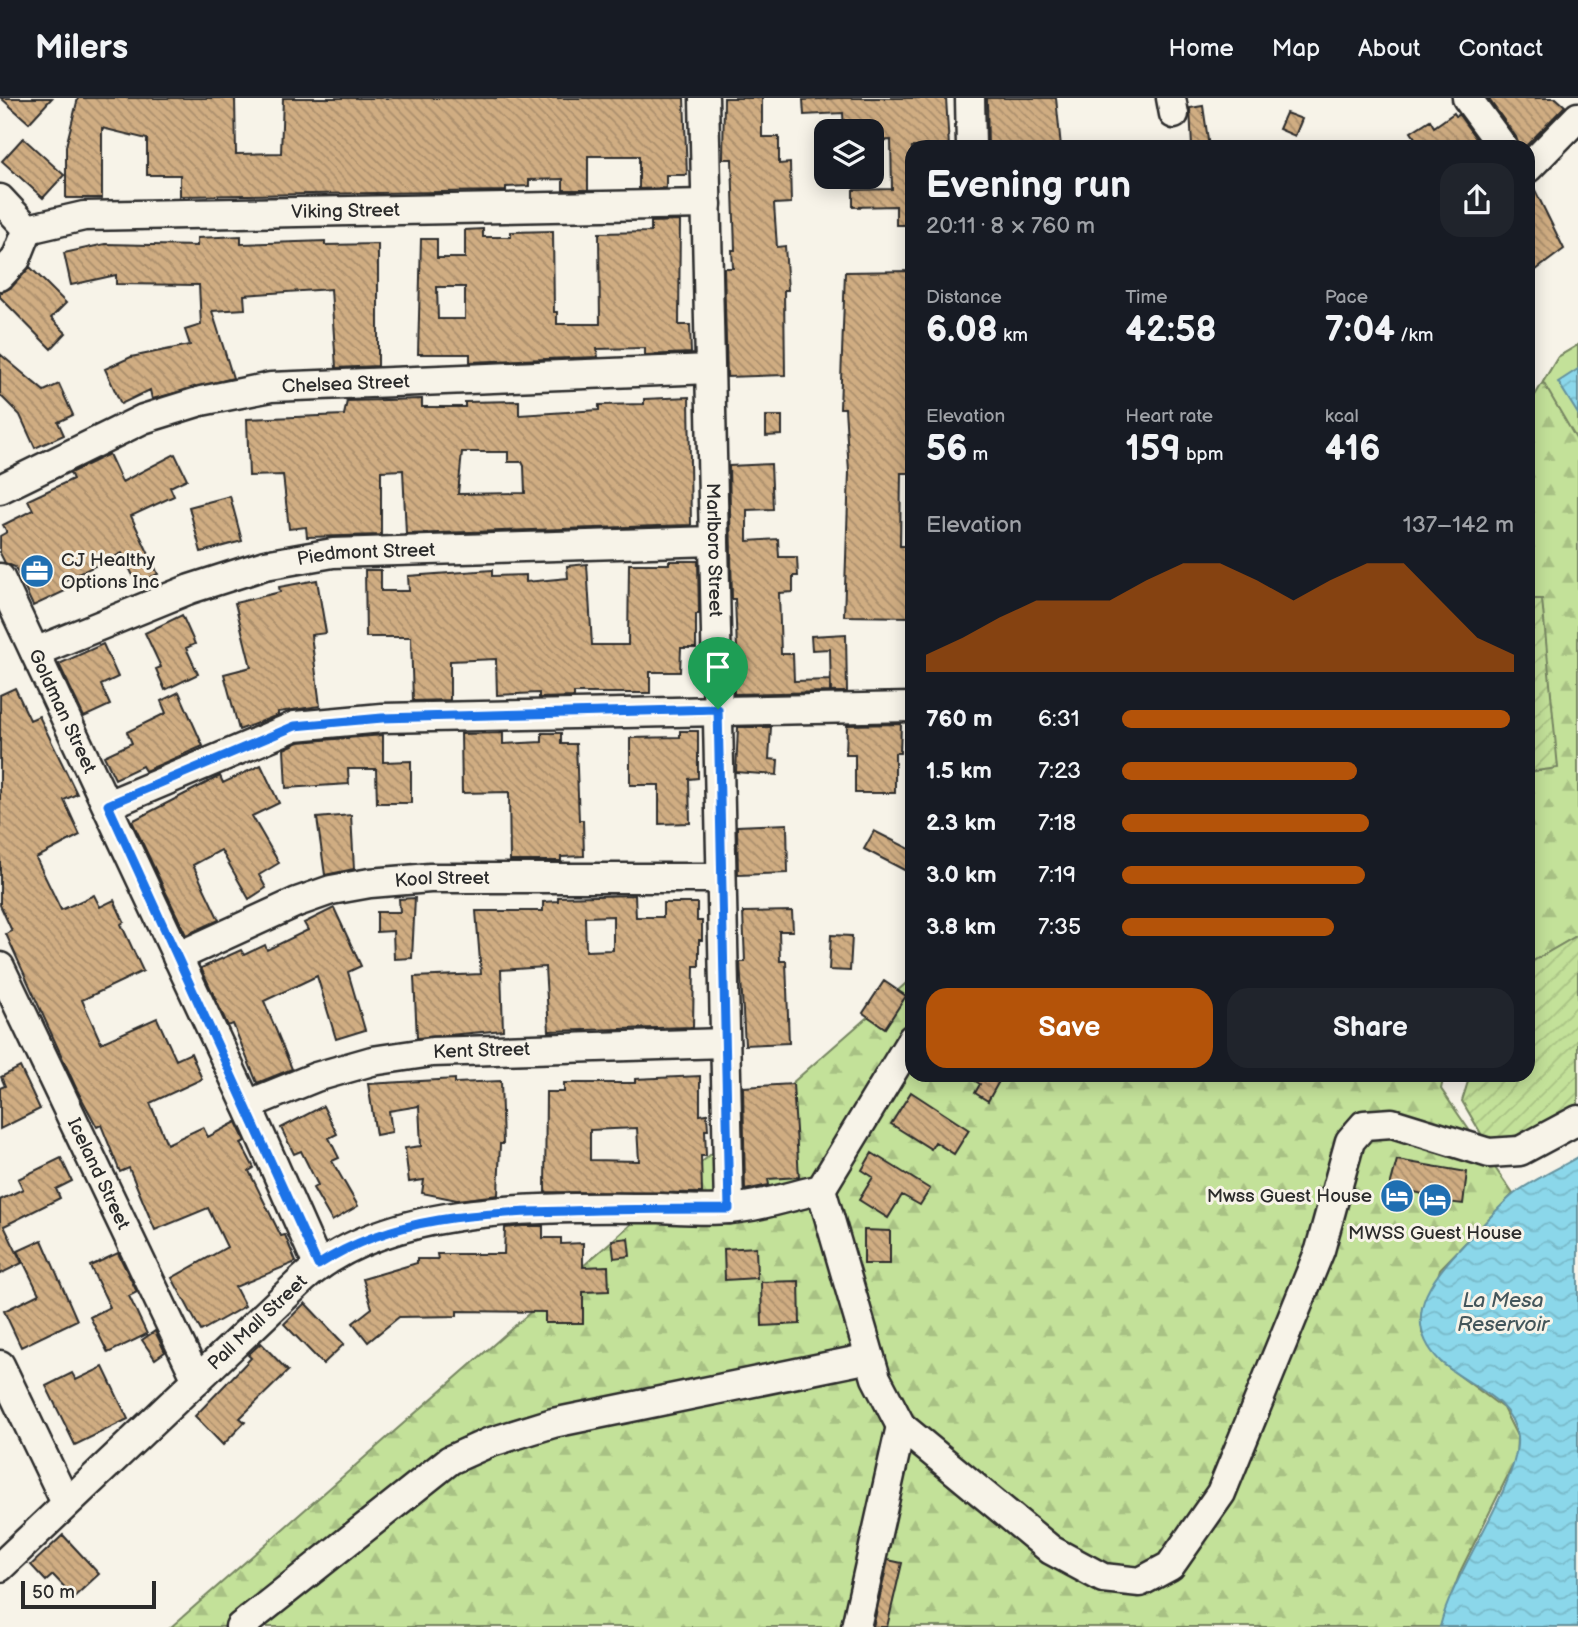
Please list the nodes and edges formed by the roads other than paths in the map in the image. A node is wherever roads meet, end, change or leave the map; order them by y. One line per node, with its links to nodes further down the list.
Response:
1 (704, 98): 9 (street, Marlboro Street)
2 (970, 98): 5 (street)
3 (1467, 98): 6 (street)
4 (1578, 117): 7 (street)
5 (971, 140)
6 (1498, 140)
7 (1535, 162)
8 (0, 199): 10 (street)
9 (707, 204): 10 (street, Viking Street); 12 (street, Marlboro Street)
10 (28, 229): 11 (street)
11 (0, 276)
12 (710, 369): 13 (street, Chelsea Street); 14 (street, Marlboro Street)
13 (0, 489)
14 (714, 541): 16 (street, Piedmont Street); 18 (street, Marlboro Street)
15 (0, 578): 16 (street, Goldman Street)
16 (35, 652): 19 (street, Goldman Street)
17 (905, 707): 18 (street)
18 (718, 709): 19 (street); 20 (street, Marlboro Street)
19 (108, 805): 21 (street, Goldman Street)
20 (721, 878): 21 (street, Kool Street); 23 (street, Marlboro Street)
21 (177, 957): 25 (street, Goldman Street)
22 (0, 967): 32 (street, Iceland Street)
23 (725, 1043): 25 (street, Kent Street); 28 (street, Marlboro Street)
24 (905, 1051): 27 (street)
25 (247, 1105): 29 (street, Goldman Street)
26 (1578, 1120): 33 (street)
27 (821, 1189): 28 (street, Pall Mall Street); 30 (street)
28 (729, 1209): 29 (street, Pall Mall Street)
29 (318, 1265): 32 (street, Pall Mall Street)
30 (870, 1359): 33 (street); 36 (street)
31 (0, 1365): 34 (street)
32 (197, 1380): 34 (street, Pall Mall Street)
33 (901, 1426): 37 (street)
34 (66, 1503): 35 (street, Pall Mall Street)
35 (0, 1567)
36 (240, 1627)
37 (856, 1627)

